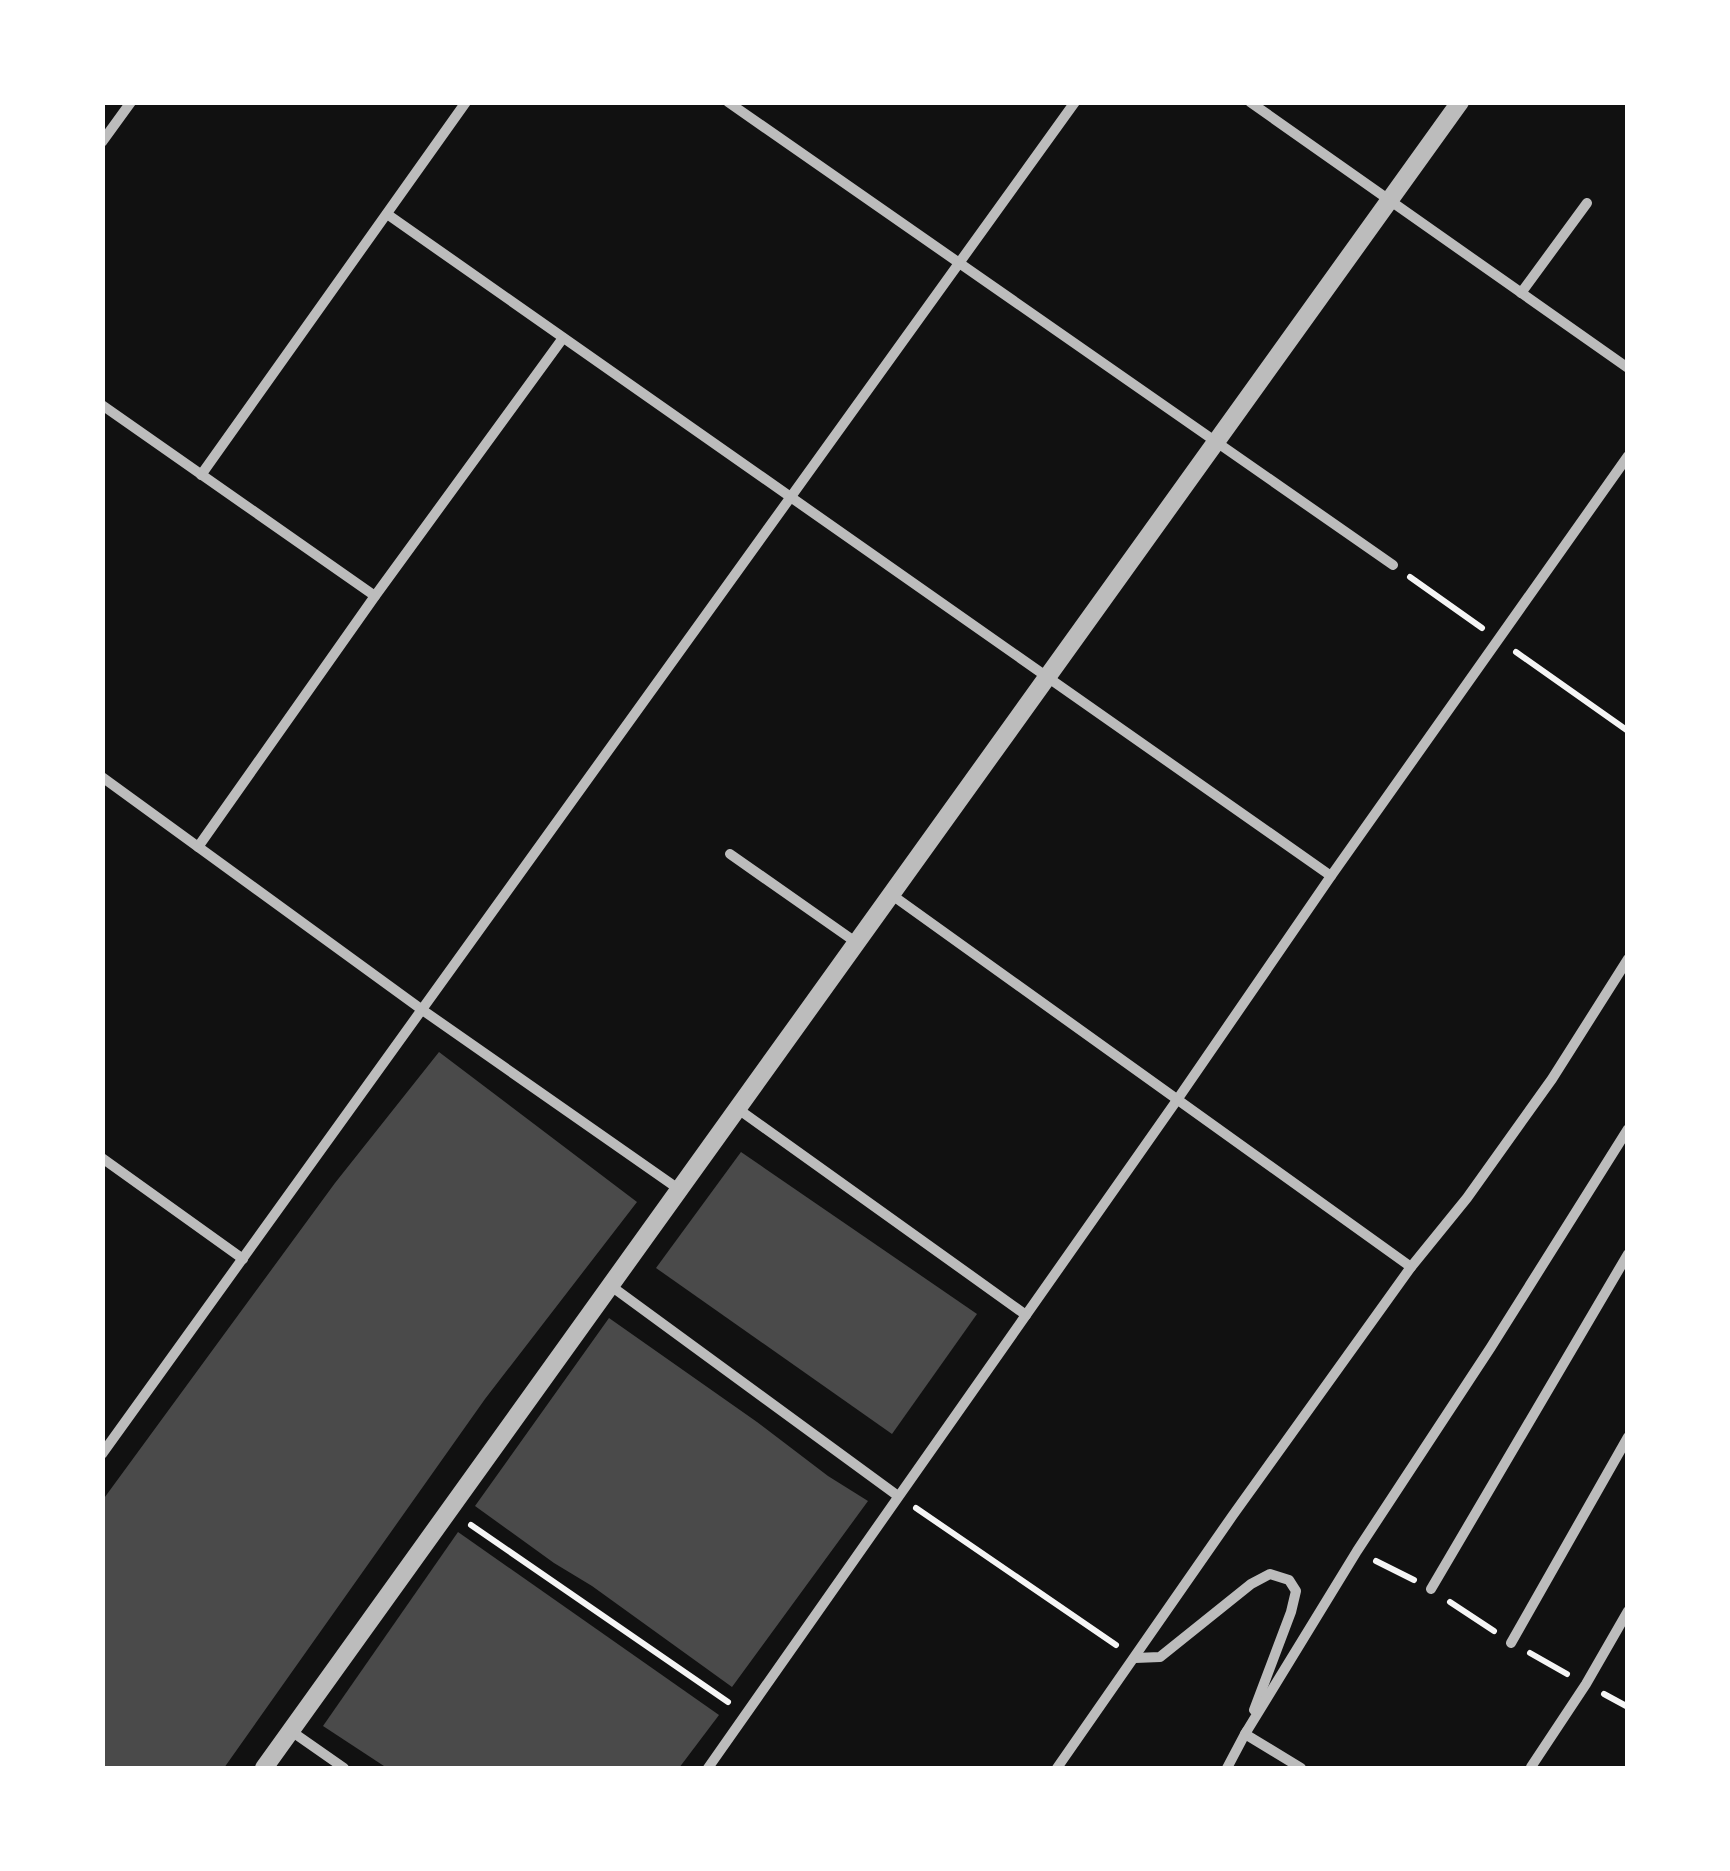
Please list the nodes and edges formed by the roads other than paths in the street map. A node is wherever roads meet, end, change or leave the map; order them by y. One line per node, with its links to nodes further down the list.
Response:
1 (131, 102): 7 (street)
2 (466, 102): 10 (street)
3 (728, 102): 11 (street)
4 (1075, 102): 11 (street)
5 (1250, 102): 8 (street)
6 (1460, 102): 8 (street)
7 (102, 142)
8 (1390, 201): 12 (street); 16 (street)
9 (1586, 203): 12 (street)
10 (386, 214): 13 (street); 18 (street)
11 (959, 264): 16 (street); 19 (street)
12 (1521, 294): 14 (street)
13 (563, 338): 19 (street); 21 (street)
14 (1628, 368)
15 (102, 405): 18 (street)
16 (1216, 442): 20 (street); 22 (street)
17 (1628, 456): 26 (street)
18 (201, 475): 21 (street)
19 (791, 498): 22 (street); 30 (street)
20 (1393, 565)
21 (375, 596): 24 (street)
22 (1048, 677): 26 (street); 27 (street)
23 (102, 778): 24 (street)
24 (198, 846): 30 (street)
25 (730, 854): 28 (street)
26 (1331, 876): 31 (street)
27 (892, 895): 28 (street); 31 (street)
28 (857, 943): 32 (street)
29 (1628, 959): 38 (street)
30 (421, 1009): 35 (street); 37 (street)
31 (1177, 1100): 38 (street); 40 (street)
32 (738, 1109): 35 (street); 40 (street)
33 (1628, 1129): 49 (street)
34 (102, 1158): 37 (street)
35 (680, 1190): 39 (street)
36 (1628, 1254): 44 (street)
37 (243, 1259): 42 (street)
38 (1411, 1268): 47 (street)
39 (611, 1286): 43 (street); 48 (street)
40 (1026, 1315): 43 (street)
41 (1628, 1437): 46 (street)
42 (102, 1454)
43 (898, 1496): 53 (street)
44 (1431, 1589)
45 (1628, 1611): 50 (street)
46 (1511, 1643)
47 (1135, 1658): 49 (street); 54 (street)
48 (292, 1731): 51 (street); 52 (street)
49 (1246, 1734): 55 (street); 56 (street)
50 (1531, 1767)
51 (264, 1768)
52 (344, 1768)
53 (708, 1768)
54 (1057, 1768)
55 (1228, 1768)
56 (1301, 1768)

